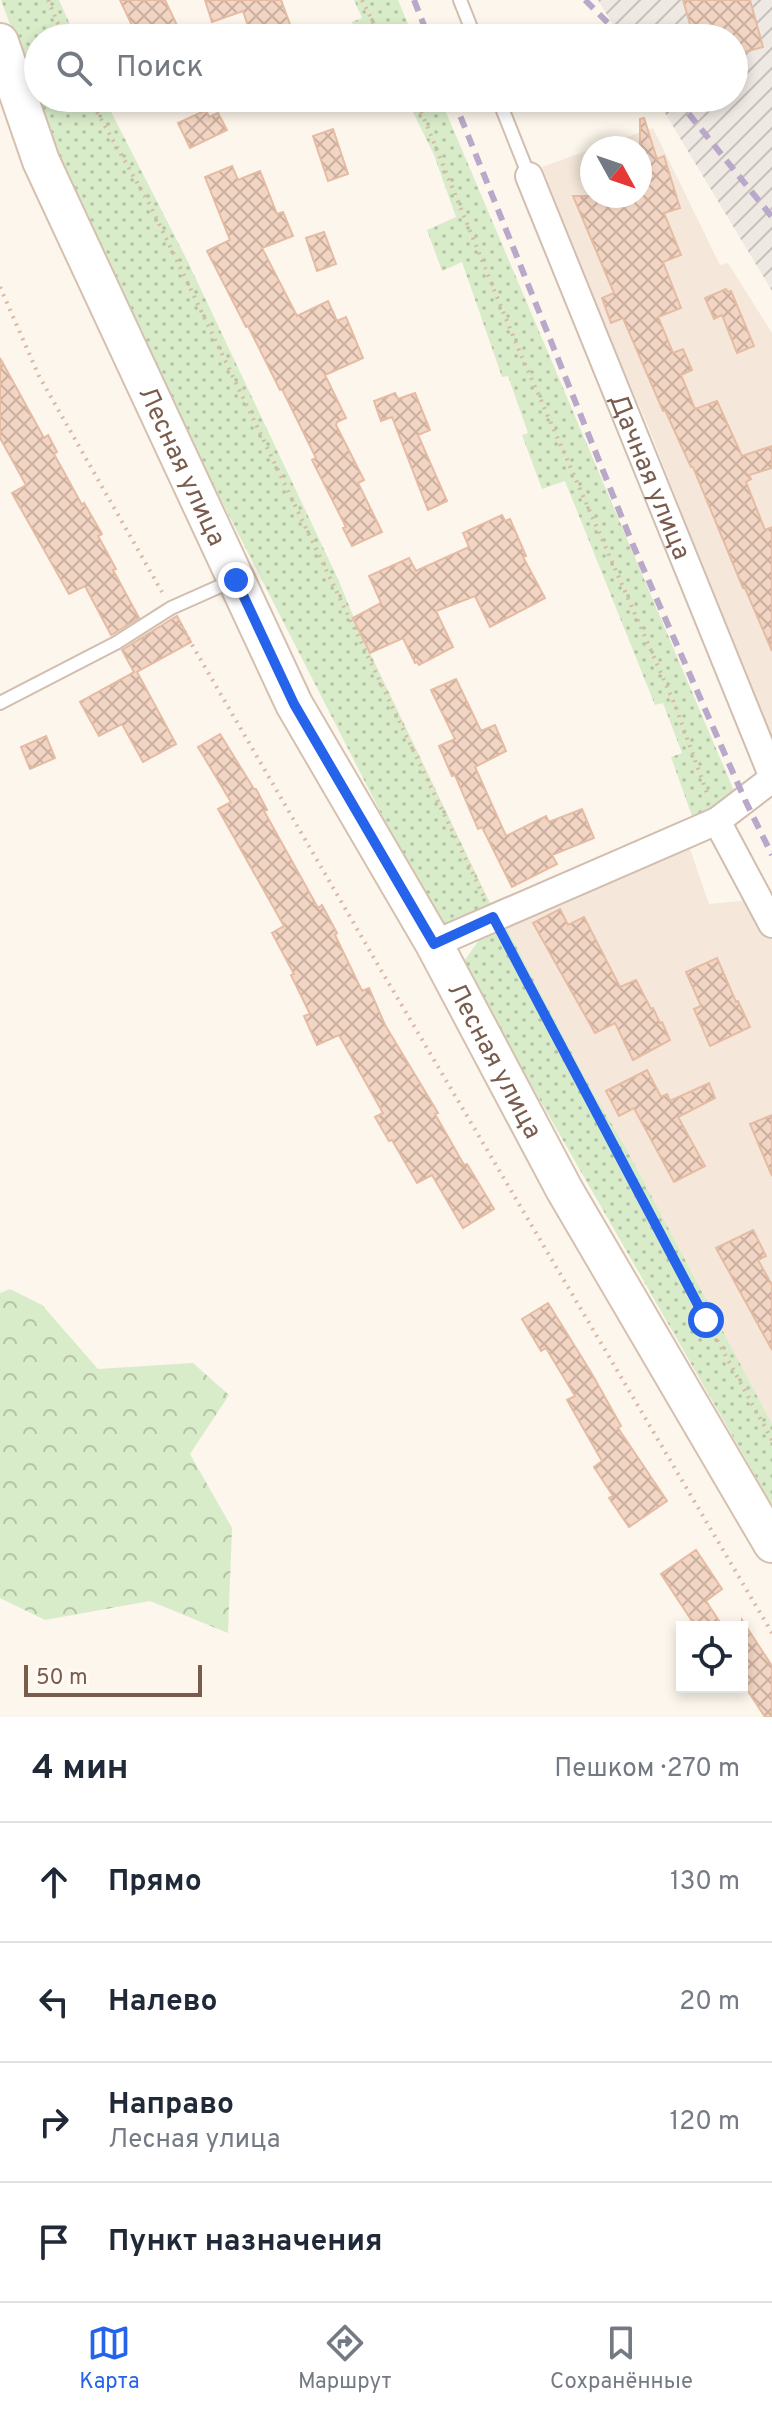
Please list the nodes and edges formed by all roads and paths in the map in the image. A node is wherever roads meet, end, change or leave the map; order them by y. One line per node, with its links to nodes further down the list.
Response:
1 (48, 0): 4 (path)
2 (362, 0): 5 (path)
3 (460, 0): 6 (lane)
4 (58, 24)
5 (374, 24)
6 (469, 24)
7 (0, 42): 8 (street, Лесная улица)
8 (24, 112)
9 (24, 112): 15 (street, Лесная улица)
10 (97, 112): 20 (path)
11 (421, 112): 19 (path)
12 (504, 112): 13 (lane)
13 (529, 176): 18 (street, Дачная улица)
14 (0, 287): 16 (path)
15 (236, 580): 16 (lane); 22 (street, Лесная улица)
16 (171, 608): 17 (lane); 25 (path)
17 (0, 703)
18 (772, 777): 19 (street, Дачная улица)
19 (717, 821): 20 (street, Дачная улица); 21 (street)
20 (493, 917): 22 (street, Дачная улица); 23 (path)
21 (772, 924)
22 (434, 944): 24 (street, Лесная улица)
23 (772, 1440)
24 (772, 1544)
25 (772, 1633)

